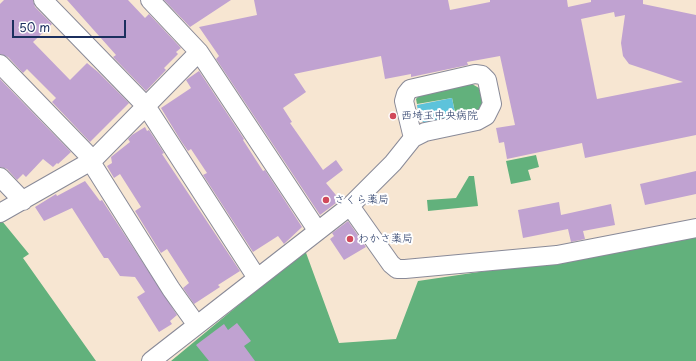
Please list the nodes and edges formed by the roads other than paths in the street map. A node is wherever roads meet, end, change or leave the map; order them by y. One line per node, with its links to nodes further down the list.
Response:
1 (43, 0): 5 (street)
2 (150, 0): 3 (street)
3 (199, 52): 5 (street); 13 (street)
4 (0, 64): 7 (street)
5 (146, 106): 7 (street); 14 (street)
6 (413, 138): 6 (street); 10 (street)
7 (92, 161): 9 (street); 15 (street)
8 (0, 177): 9 (street)
9 (23, 201): 11 (street)
10 (350, 206): 12 (street); 13 (street)
11 (0, 213)
12 (696, 228)
13 (317, 230): 14 (street)
14 (257, 278): 15 (street)
15 (196, 324): 16 (street)
16 (151, 361)

